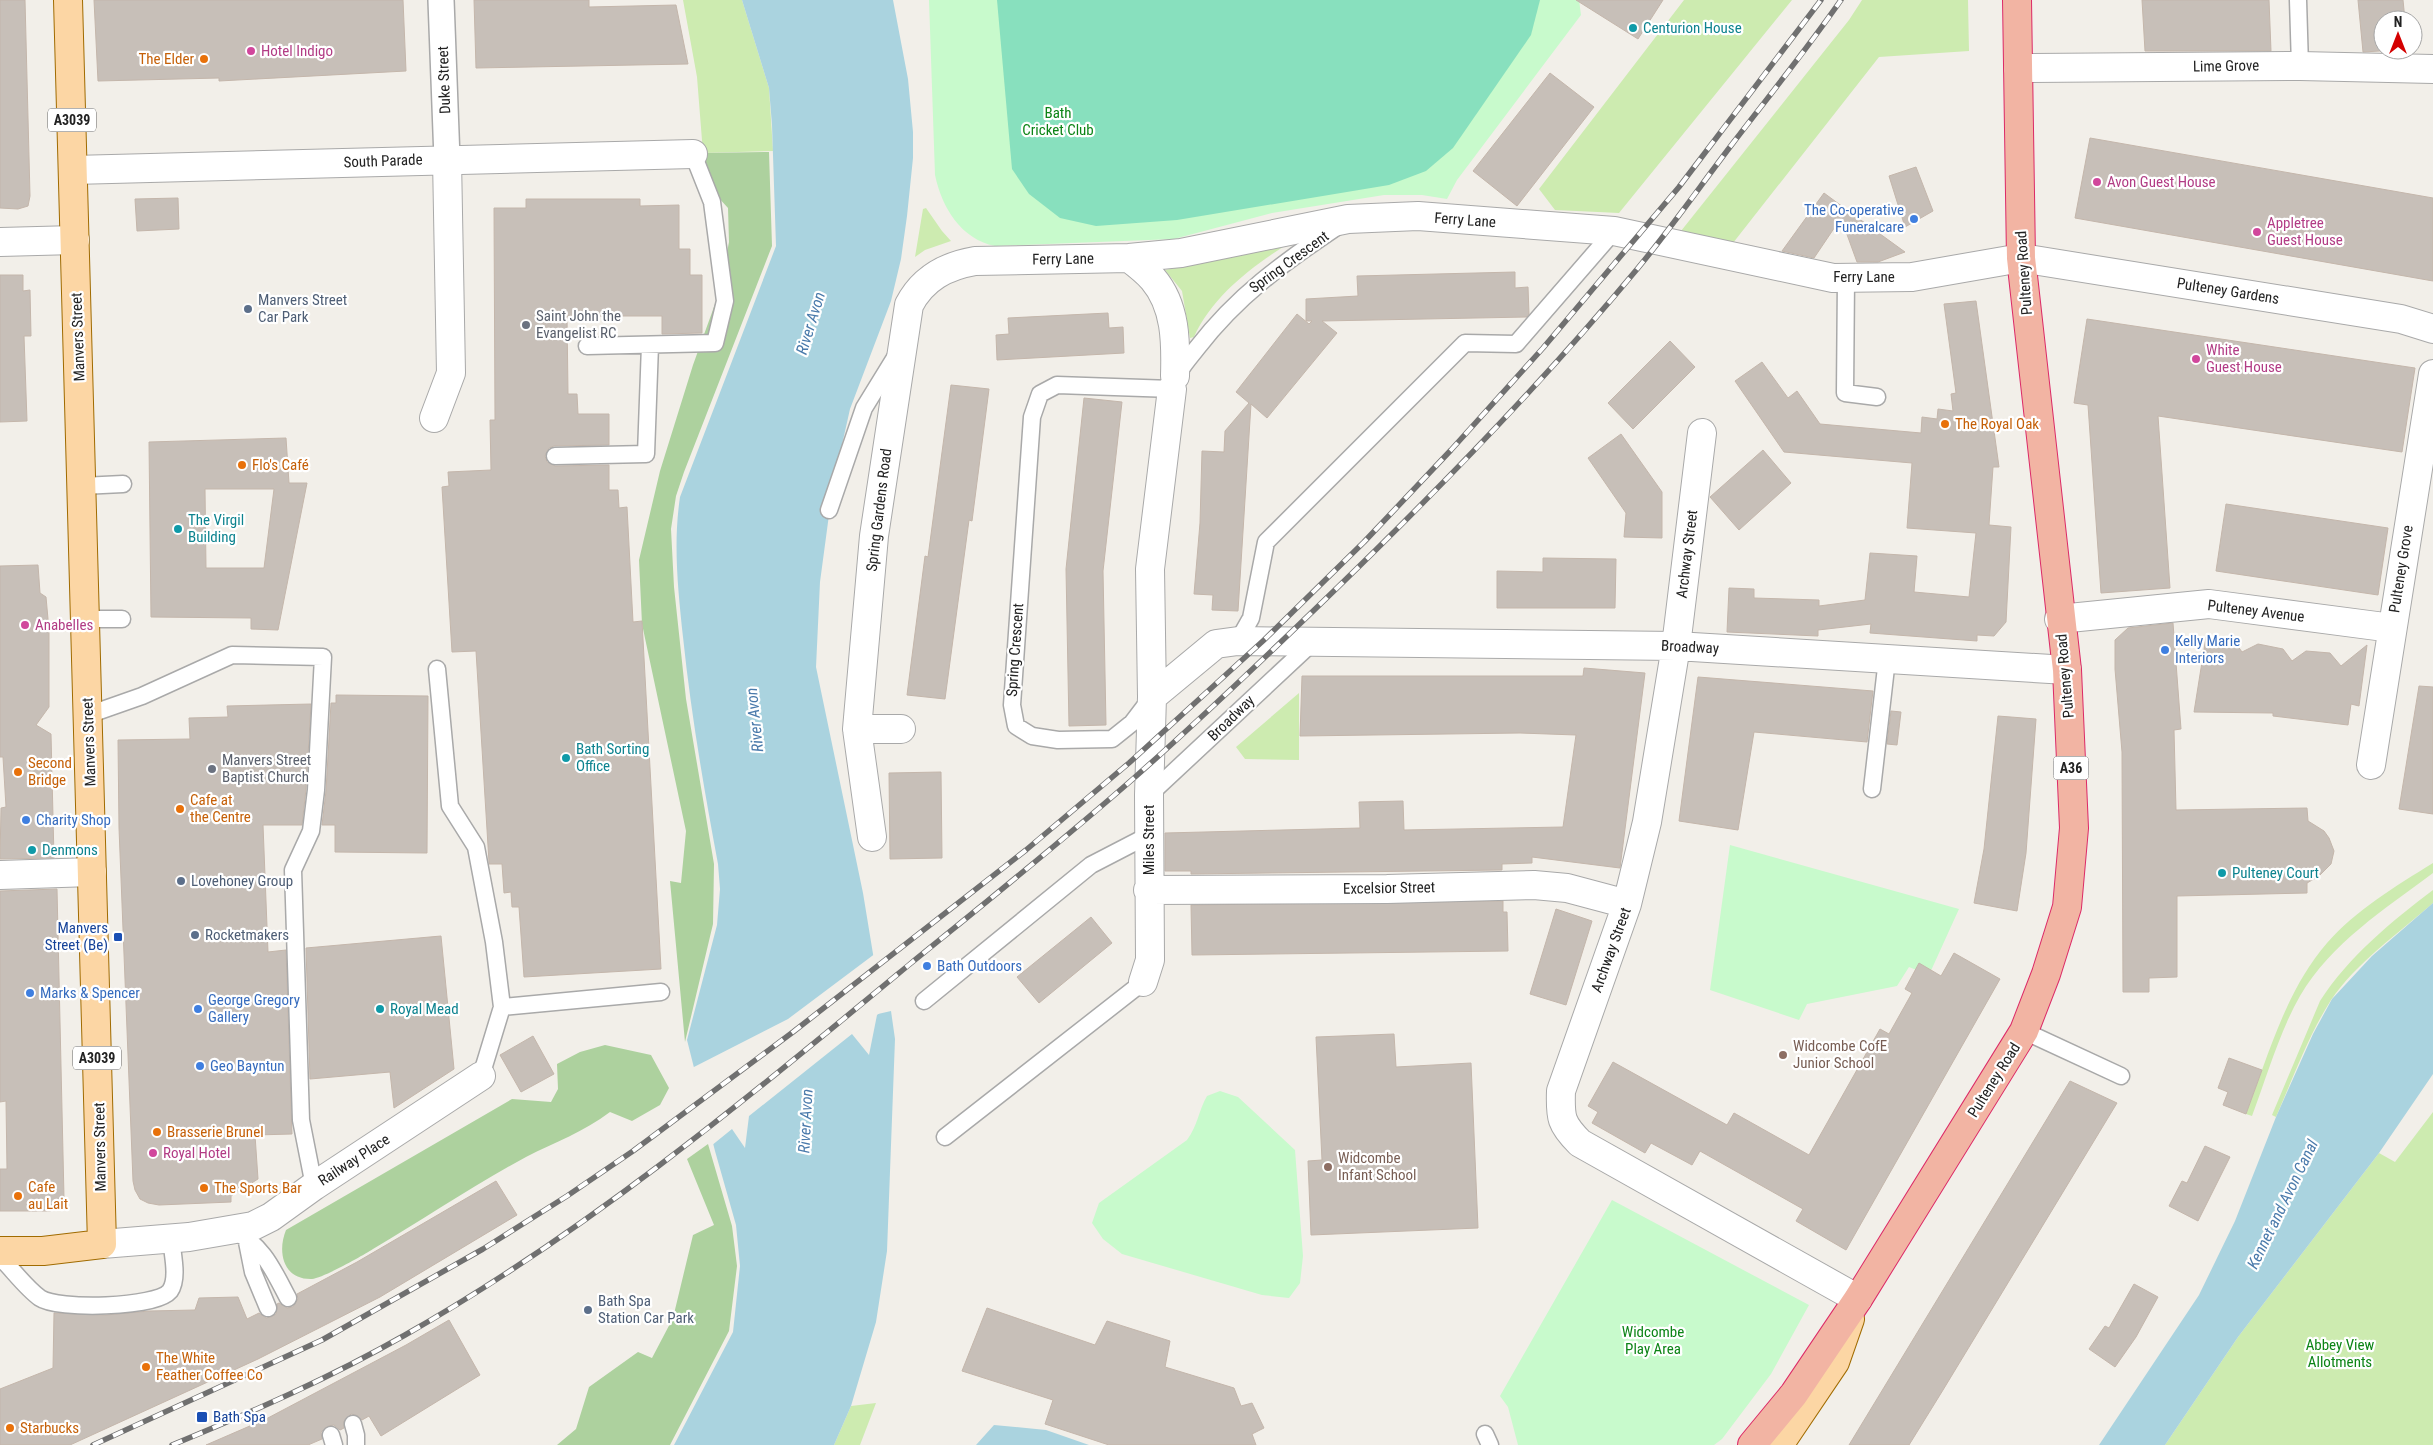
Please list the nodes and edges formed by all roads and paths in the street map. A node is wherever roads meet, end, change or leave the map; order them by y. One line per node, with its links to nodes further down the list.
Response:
1 (68, 0): 10 (main road, A3039)
2 (441, 0): 9 (street, Duke Street)
3 (2017, 0): 6 (highway, Pulteney Road / A36)
4 (2298, 0): 5 (lane)
5 (2300, 66): 6 (street, Lime Grove); 7 (street, Lime Grove)
6 (2018, 68): 16 (highway, Pulteney Road / A36)
7 (2433, 69)
8 (693, 154): 9 (street, South Parade); 20 (lane)
9 (447, 160): 10 (street, South Parade); 26 (street)
10 (73, 170): 13 (main road, A3039)
11 (1348, 219): 12 (street, Ferry Lane); 15 (street, Ferry Lane); 24 (lane, Spring Crescent)
12 (1614, 231): 17 (street, Ferry Lane); 36 (lane)
13 (75, 240): 14 (street); 30 (main road, Manvers Street / A3039)
14 (0, 242)
15 (1129, 258): 18 (street, Ferry Lane); 24 (street)
16 (2021, 258): 17 (street, Ferry Lane); 19 (street, Pulteney Gardens); 34 (highway, Pulteney Road / A36)
17 (1846, 278): 25 (lane)
18 (915, 293): 21 (street, Spring Gardens Road)
19 (2433, 329)
20 (650, 345): 22 (lane); 28 (lane)
21 (902, 345): 31 (lane); 44 (street, Spring Gardens Road)
22 (587, 346)
23 (2433, 374): 35 (street, Pulteney Grove)
24 (1174, 382): 42 (street); 42 (lane, Spring Crescent)
25 (1877, 397)
26 (434, 418)
27 (1702, 433): 38 (street, Archway Street)
28 (555, 456)
29 (123, 484): 30 (lane)
30 (82, 486): 32 (main road, Manvers Street / A3039)
31 (830, 510)
32 (86, 619): 33 (lane); 43 (main road, Manvers Street / A3039)
33 (122, 619)
34 (2059, 619): 35 (street, Pulteney Avenue); 41 (highway, Pulteney Road / A36)
35 (2392, 628): 46 (street, Pulteney Grove)
36 (1238, 641): 37 (street, Broadway); 42 (street, Broadway)
37 (1313, 642): 38 (street, Broadway); 48 (lane, Broadway)
38 (1676, 646): 39 (street, Broadway); 54 (street, Archway Street)
39 (1887, 659): 41 (street, Broadway); 47 (lane)
40 (437, 669): 58 (lane)
41 (2066, 670): 59 (highway, Pulteney Road / A36)
42 (1152, 697): 48 (street, Miles Street)
43 (88, 715): 51 (main road, Manvers Street / A3039); 63 (lane)
44 (857, 729): 45 (street); 50 (street, Spring Gardens Road)
45 (901, 729)
46 (2371, 765)
47 (1872, 788)
48 (1149, 795): 49 (street, Miles Street)
49 (1149, 835): 53 (street, Miles Street); 57 (lane)
50 (872, 837)
51 (92, 872): 52 (street); 66 (main road, Manvers Street / A3039)
52 (0, 875)
53 (1148, 890): 54 (street, Excelsior Street); 55 (street, Miles Street)
54 (1627, 904): 70 (street, Archway Street)
55 (1143, 982): 62 (lane)
56 (661, 992): 58 (lane)
57 (924, 1001)
58 (502, 1006): 60 (lane)
59 (2024, 1032): 61 (lane); 70 (highway, Pulteney Road / A36)
60 (481, 1076): 63 (street, Railway Place)
61 (2121, 1076)
62 (945, 1137)
63 (314, 1186): 64 (street, Railway Place)
64 (239, 1234): 65 (street, Railway Place); 69 (lane); 71 (lane)
65 (171, 1238): 66 (street, Railway Place); 68 (lane)
66 (102, 1244): 67 (main road)
67 (0, 1252)
68 (0, 1257)
69 (288, 1298)
70 (1858, 1299): 76 (highway, Pulteney Road / A36); 77 (main road, Pulteney Road)
71 (268, 1308)
72 (353, 1424): 73 (lane)
73 (356, 1445)
74 (1484, 1445): 75 (lane)
75 (1490, 1445)
76 (1752, 1445)
77 (1779, 1445)

